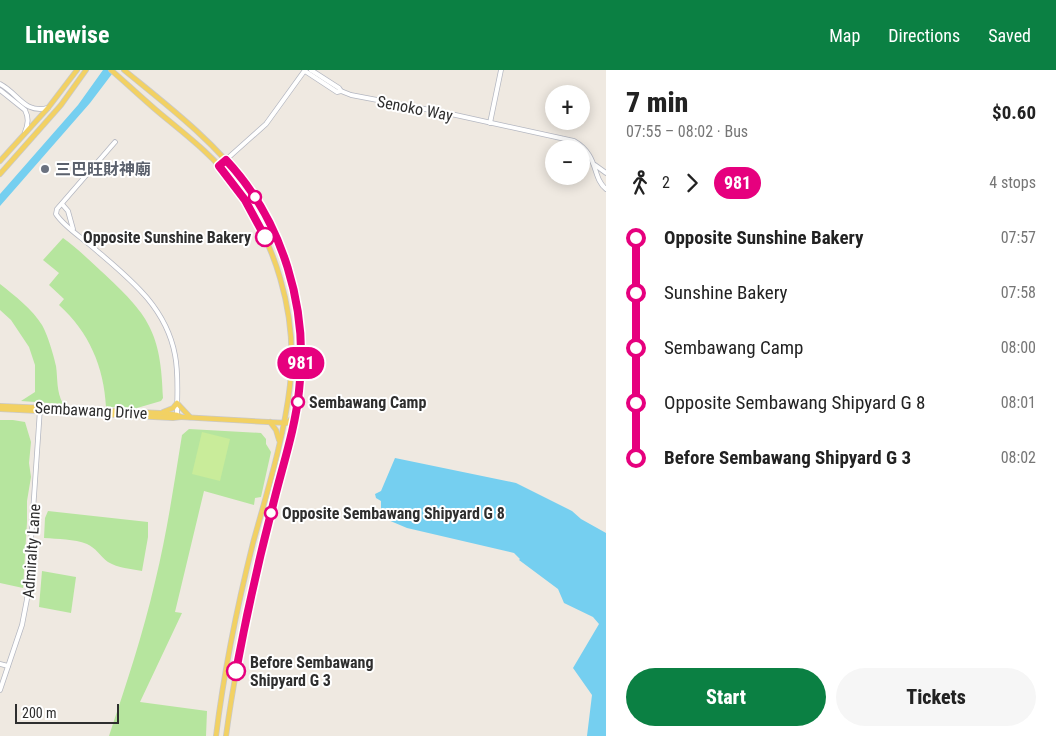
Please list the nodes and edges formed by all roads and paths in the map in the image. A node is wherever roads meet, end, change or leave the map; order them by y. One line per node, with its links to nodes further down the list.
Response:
1 (77, 70): 11 (main road)
2 (86, 70): 20 (main road)
3 (124, 70): 15 (main road)
4 (305, 70): 10 (street, Senoko Way); 15 (street)
5 (311, 70): 10 (street, Senoko Way)
6 (501, 70): 12 (street)
7 (113, 72): 18 (main road)
8 (0, 84): 11 (street)
9 (0, 90): 13 (street)
10 (341, 91): 12 (street, Senoko Way)
11 (48, 108): 13 (main road)
12 (490, 123): 17 (street, Senoko Way)
13 (25, 134): 16 (main road)
14 (115, 142): 22 (street)
15 (226, 160): 18 (street); 29 (main road)
16 (0, 162)
17 (595, 165): 19 (street, Senoko Way); 21 (street, Senoko Way)
18 (219, 166): 33 (main road)
19 (606, 173)
20 (0, 174)
21 (606, 189)
22 (62, 204): 23 (street); 23 (street)
23 (74, 230): 24 (street)
24 (177, 403): 28 (main road); 30 (street); 31 (main road)
25 (0, 406): 27 (main road, Sembawang Drive)
26 (0, 409): 27 (main road, Sembawang Drive)
27 (40, 409): 28 (main road, Sembawang Drive); 30 (main road, Sembawang Drive); 36 (street, Admiralty Lane)
28 (160, 413): 30 (main road, Sembawang Drive)
29 (295, 415): 33 (main road); 39 (main road)
30 (178, 416): 31 (main road, Sembawang Drive)
31 (190, 417): 32 (main road, Sembawang Drive)
32 (270, 422): 33 (main road, Sembawang Drive); 34 (main road)
33 (283, 423): 34 (main road)
34 (279, 442): 38 (main road)
35 (0, 664): 36 (street)
36 (8, 666): 37 (street, Admiralty Lane)
37 (0, 690)
38 (216, 736)
39 (226, 736)

